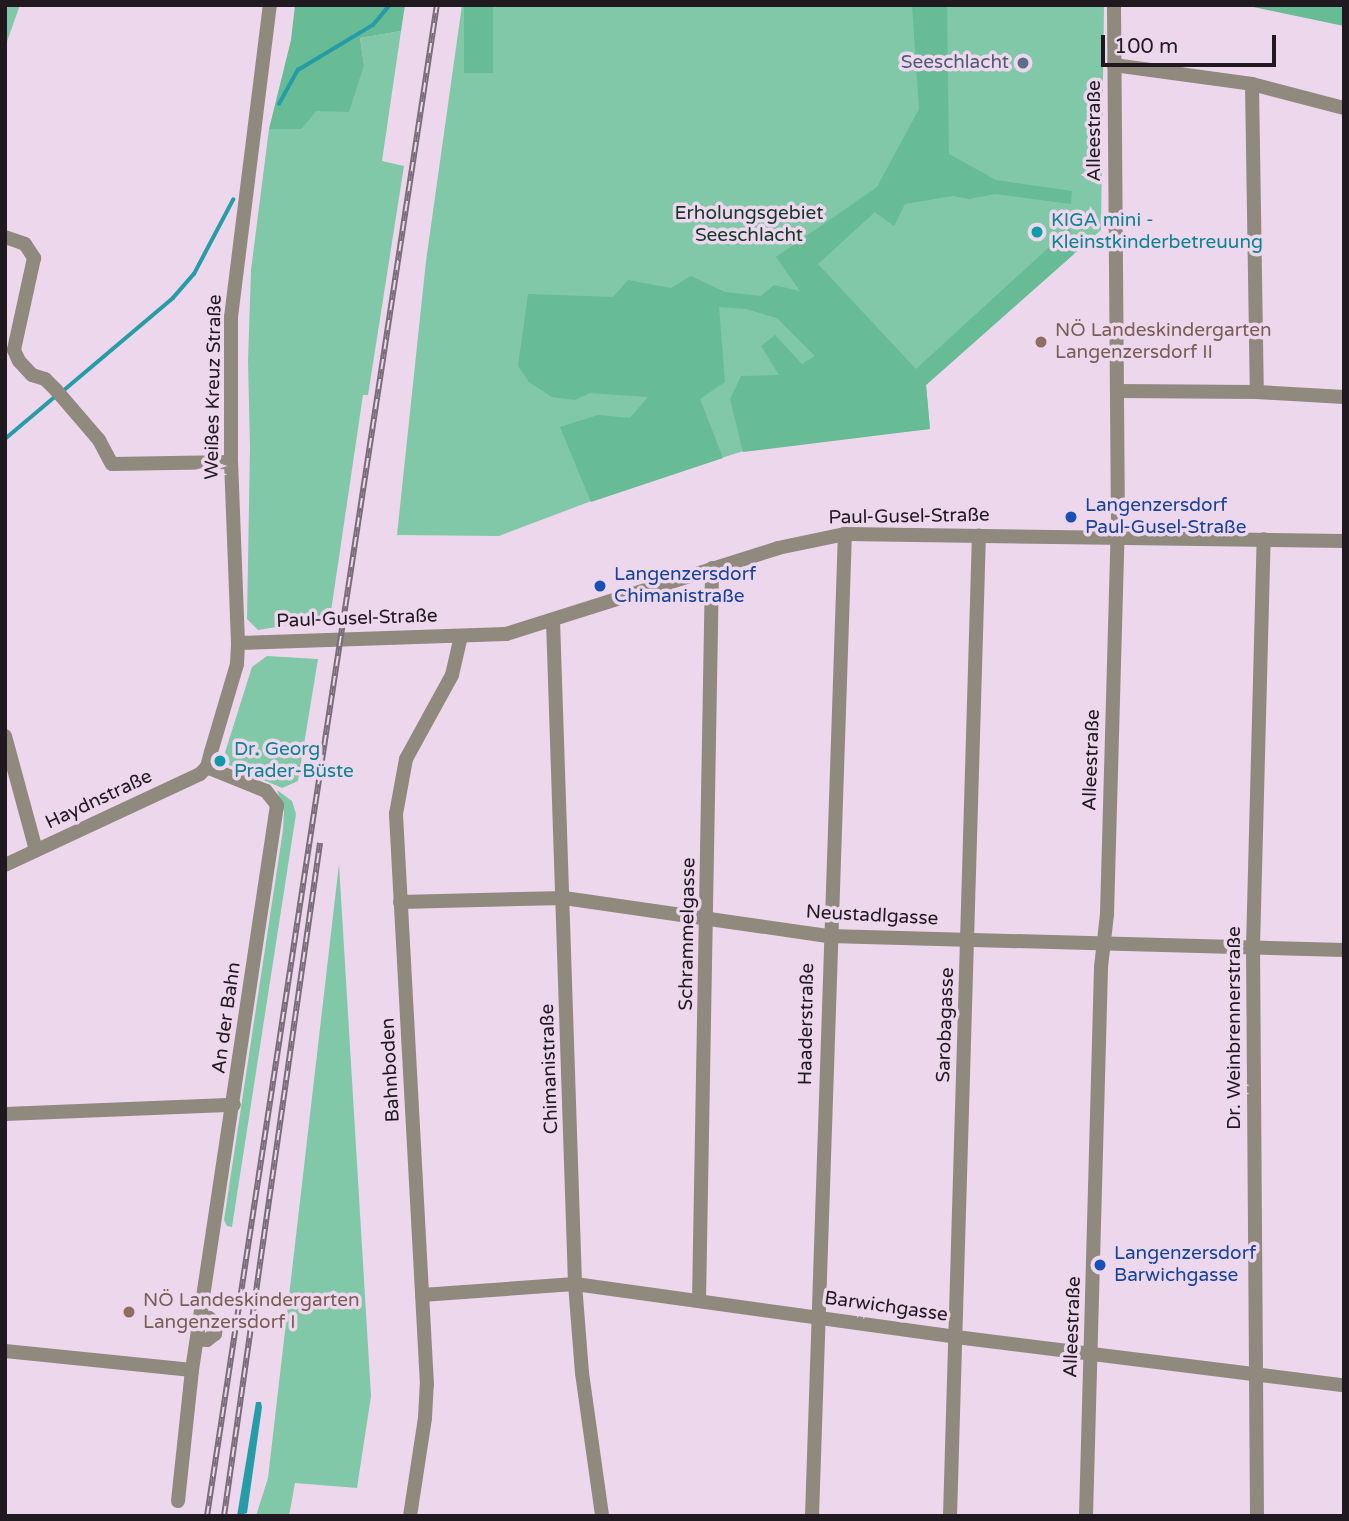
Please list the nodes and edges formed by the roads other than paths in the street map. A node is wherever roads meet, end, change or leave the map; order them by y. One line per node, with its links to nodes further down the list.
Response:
1 (270, 5): 11 (street, Weißes Kreuz Straße)
2 (1114, 5): 3 (street, Alleestraße)
3 (1114, 65): 4 (street); 8 (street, Alleestraße)
4 (1252, 84): 5 (street); 9 (street)
5 (1344, 108)
6 (5, 237): 7 (street)
7 (10, 352): 11 (street)
8 (1117, 391): 9 (street); 14 (street, Alleestraße)
9 (1257, 392): 10 (street)
10 (1344, 397)
11 (231, 462): 20 (street, Weißes Kreuz Straße)
12 (845, 534): 13 (street, Paul-Gusel-Straße); 17 (street, Paul-Gusel-Straße); 28 (street, Haaderstraße)
13 (979, 535): 14 (street, Paul-Gusel-Straße); 29 (street, Sarobagasse)
14 (1118, 536): 15 (street, Paul-Gusel-Straße); 30 (street, Alleestraße)
15 (1264, 539): 16 (street, Paul-Gusel-Straße); 31 (street, Dr. Weinbrennerstraße)
16 (1344, 541)
17 (712, 568): 18 (street, Paul-Gusel-Straße); 27 (street, Schrammelgasse)
18 (553, 620): 19 (street, Paul-Gusel-Straße); 25 (street, Chimanistraße)
19 (460, 636): 20 (street, Paul-Gusel-Straße); 26 (street, Bahnboden)
20 (238, 643): 22 (street, Weißes Kreuz Straße)
21 (5, 736): 23 (street)
22 (207, 767): 23 (street, Haydnstraße); 33 (street, An der Bahn)
23 (36, 850): 24 (street, Haydnstraße)
24 (5, 864)
25 (564, 898): 26 (street, Neustadlgasse); 27 (street, Neustadlgasse); 35 (street, Chimanistraße)
26 (400, 902): 36 (street, Bahnboden)
27 (708, 920): 28 (street, Neustadlgasse); 37 (street, Schrammelgasse)
28 (829, 936): 29 (street, Neustadlgasse); 38 (street, Haaderstraße)
29 (968, 939): 30 (street, Neustadlgasse); 39 (street, Sarobagasse)
30 (1104, 942): 31 (street, Neustadlgasse); 41 (street, Alleestraße)
31 (1253, 947): 32 (street, Neustadlgasse); 43 (street, Dr. Weinbrennerstraße)
32 (1344, 950)
33 (234, 1105): 34 (street); 42 (street, An der Bahn)
34 (5, 1114)
35 (575, 1284): 36 (street, Barwichgasse); 37 (street, Barwichgasse); 47 (street, Chimanistraße)
36 (422, 1295): 46 (street, Bahnboden)
37 (699, 1301): 38 (street, Barwichgasse)
38 (819, 1317): 39 (street, Barwichgasse); 48 (street, Haaderstraße)
39 (956, 1337): 41 (street, Barwichgasse); 49 (street, Sarobagasse)
40 (5, 1351): 42 (street)
41 (1092, 1354): 43 (street, Barwichgasse); 50 (street, Alleestraße)
42 (192, 1370): 45 (street, An der Bahn)
43 (1258, 1373): 44 (street, Barwichgasse); 51 (street, Dr. Weinbrennerstraße)
44 (1344, 1385)
45 (178, 1500)
46 (410, 1516)
47 (602, 1516)
48 (812, 1516)
49 (950, 1516)
50 (1086, 1516)
51 (1257, 1516)

